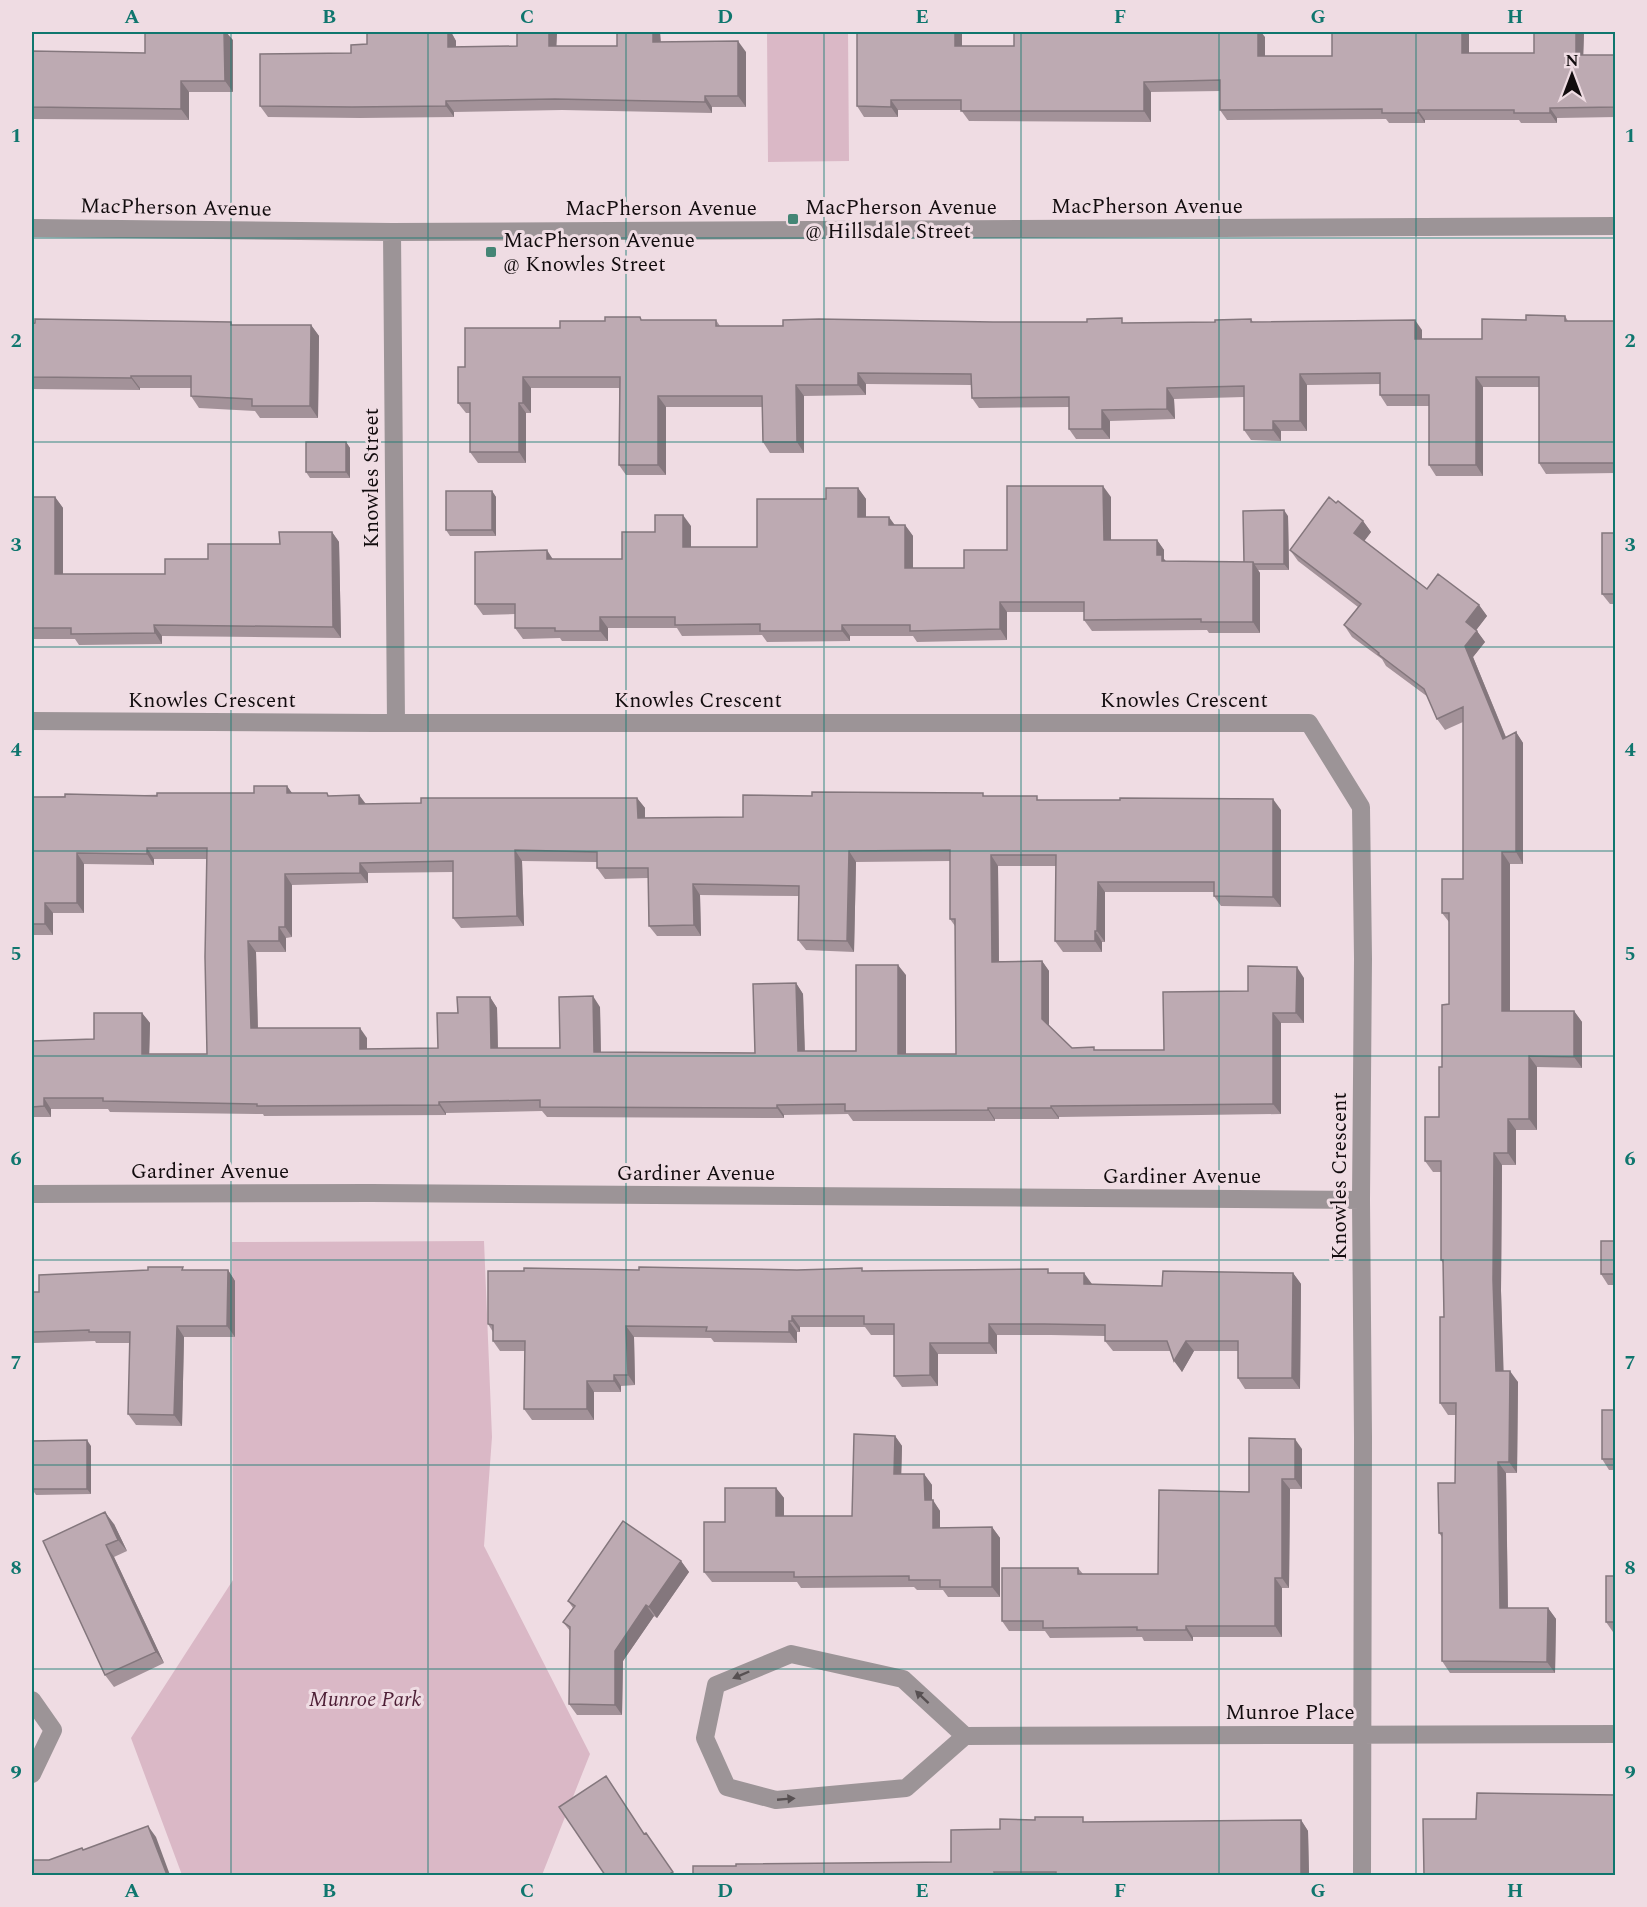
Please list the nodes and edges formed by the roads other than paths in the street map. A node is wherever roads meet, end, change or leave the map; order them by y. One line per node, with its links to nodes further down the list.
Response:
1 (1616, 226): 3 (street, MacPherson Avenue)
2 (32, 228): 3 (street, MacPherson Avenue)
3 (392, 232): 5 (street, Knowles Street)
4 (32, 721): 5 (street, Knowles Crescent)
5 (396, 723): 7 (street, Knowles Crescent)
6 (32, 1194): 7 (street, Gardiner Avenue)
7 (1361, 1200): 10 (street, Knowles Crescent)
8 (32, 1700): 12 (street)
9 (1616, 1734): 10 (street, Munroe Place)
10 (1361, 1735): 11 (street, Munroe Place); 13 (street, Knowles Crescent)
11 (965, 1736): 11 (street, one-way to 11)
12 (32, 1774)
13 (1362, 1875)

